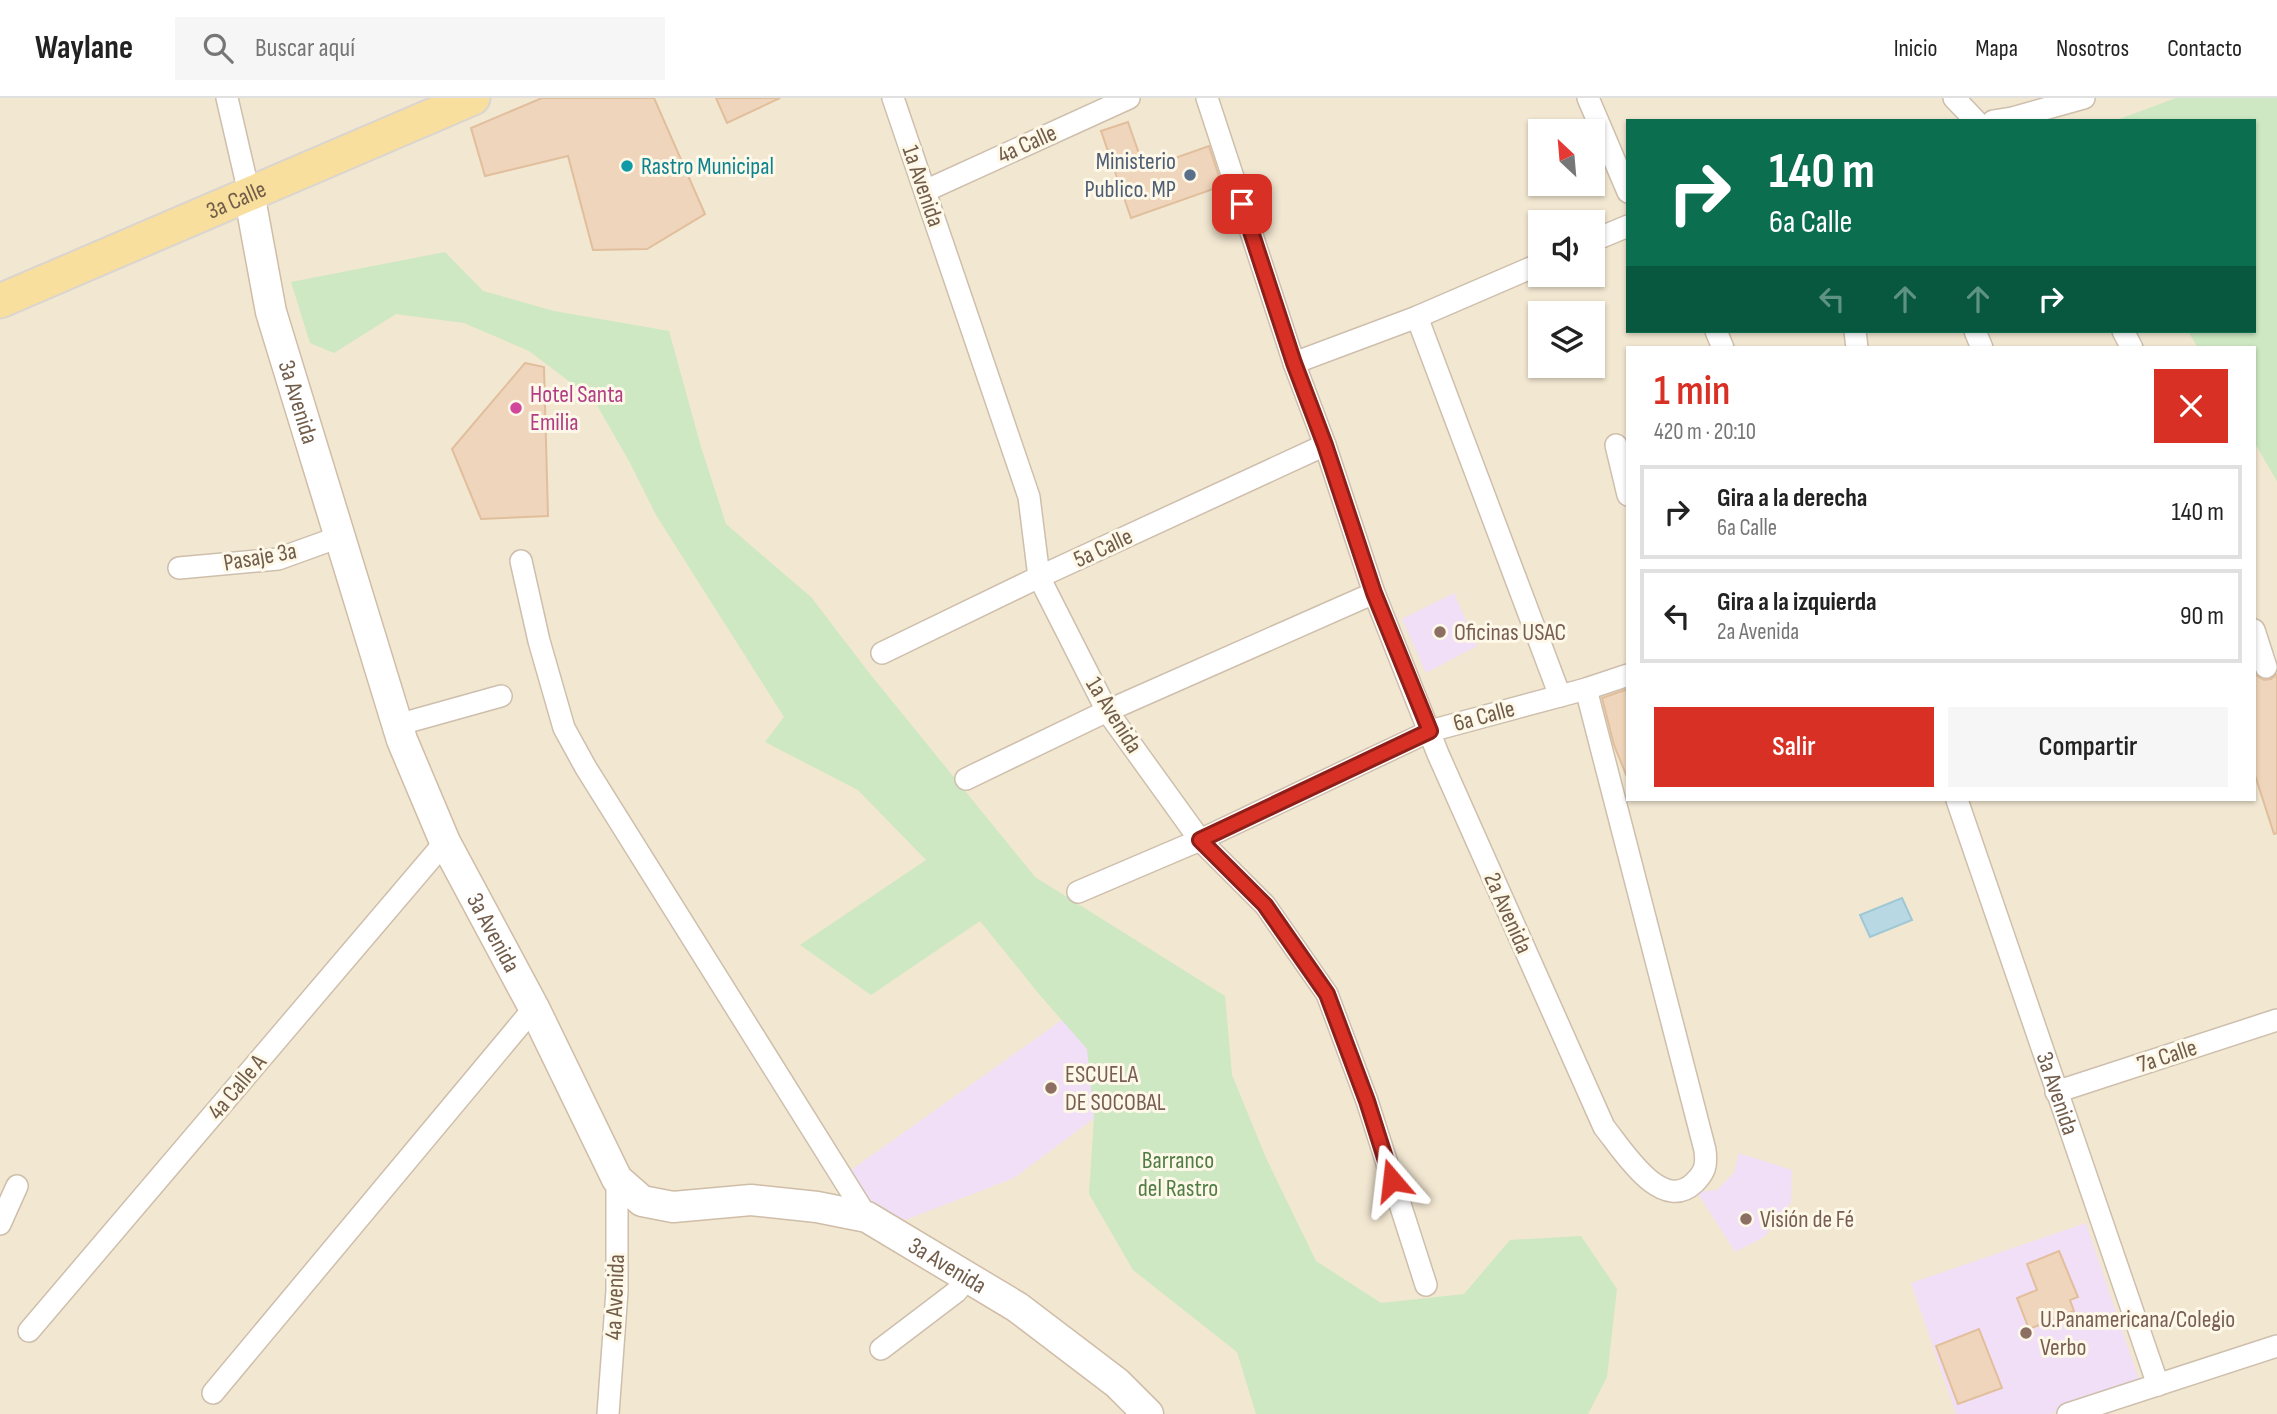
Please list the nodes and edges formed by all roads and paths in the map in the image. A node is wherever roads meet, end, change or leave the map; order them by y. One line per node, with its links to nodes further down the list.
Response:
1 (227, 98): 13 (street, 3a Avenida)
2 (893, 98): 12 (street, 1a Avenida)
3 (1129, 98): 12 (street, 4a Calle)
4 (1207, 98): 19 (street, 2a Avenida)
5 (1588, 98): 11 (street)
6 (1954, 98): 9 (street)
7 (2084, 98): 10 (street)
8 (461, 100): 13 (main road, 3a Calle)
9 (1974, 119)
10 (2010, 119)
11 (1626, 187)
12 (925, 191): 26 (street, 1a Avenida)
13 (249, 193): 17 (main road, 3a Calle); 23 (main road, 3a Avenida)
14 (1626, 227): 15 (street)
15 (1605, 236)
16 (1528, 269): 18 (street)
17 (0, 300)
18 (1417, 317): 19 (street); 34 (street)
19 (1294, 363): 20 (street, 2a Avenida)
20 (1325, 445): 26 (street, 5a Calle); 27 (street, 2a Avenida)
21 (1616, 445): 22 (street)
22 (1626, 487)
23 (339, 537): 25 (street, Pasaje 3a); 36 (main road, 3a Avenida)
24 (521, 561): 48 (street)
25 (179, 568)
26 (1039, 577): 29 (street, 5a Calle); 35 (street, 1a Avenida)
27 (1374, 593): 35 (street); 37 (street, 2a Avenida)
28 (2256, 636): 30 (street)
29 (882, 653)
30 (2266, 667)
31 (1626, 676): 32 (street, 6a Calle)
32 (1586, 689): 34 (street, 6a Calle); 37 (street, 2a Avenida)
33 (501, 696): 36 (street)
34 (1560, 696): 37 (street, 6a Calle)
35 (1107, 710): 38 (street); 40 (street, 1a Avenida)
36 (397, 725): 41 (main road, 3a Avenida)
37 (1430, 731): 40 (street, 6a Calle)
38 (966, 779)
39 (1957, 801): 45 (street, 3a Avenida)
40 (1200, 840): 42 (street, 6a Calle); 51 (street, 1a Avenida)
41 (445, 842): 43 (main road, 3a Avenida); 52 (street, 4a Calle A)
42 (1078, 892)
43 (534, 1009): 46 (main road, 3a Avenida); 56 (street)
44 (2277, 1020): 45 (street, 7a Calle)
45 (2056, 1092): 55 (street, 3a Avenida)
46 (617, 1179): 48 (main road, 3a Avenida); 57 (street, 4a Avenida)
47 (17, 1186): 49 (street)
48 (867, 1217): 50 (main road, 3a Avenida)
49 (0, 1224)
50 (969, 1277): 54 (street); 58 (main road, 3a Avenida)
51 (1426, 1285)
52 (29, 1331)
53 (2277, 1346): 55 (street)
54 (881, 1349)
55 (2158, 1385): 59 (street)
56 (213, 1393)
57 (608, 1414)
58 (1148, 1414)
59 (2068, 1414)

